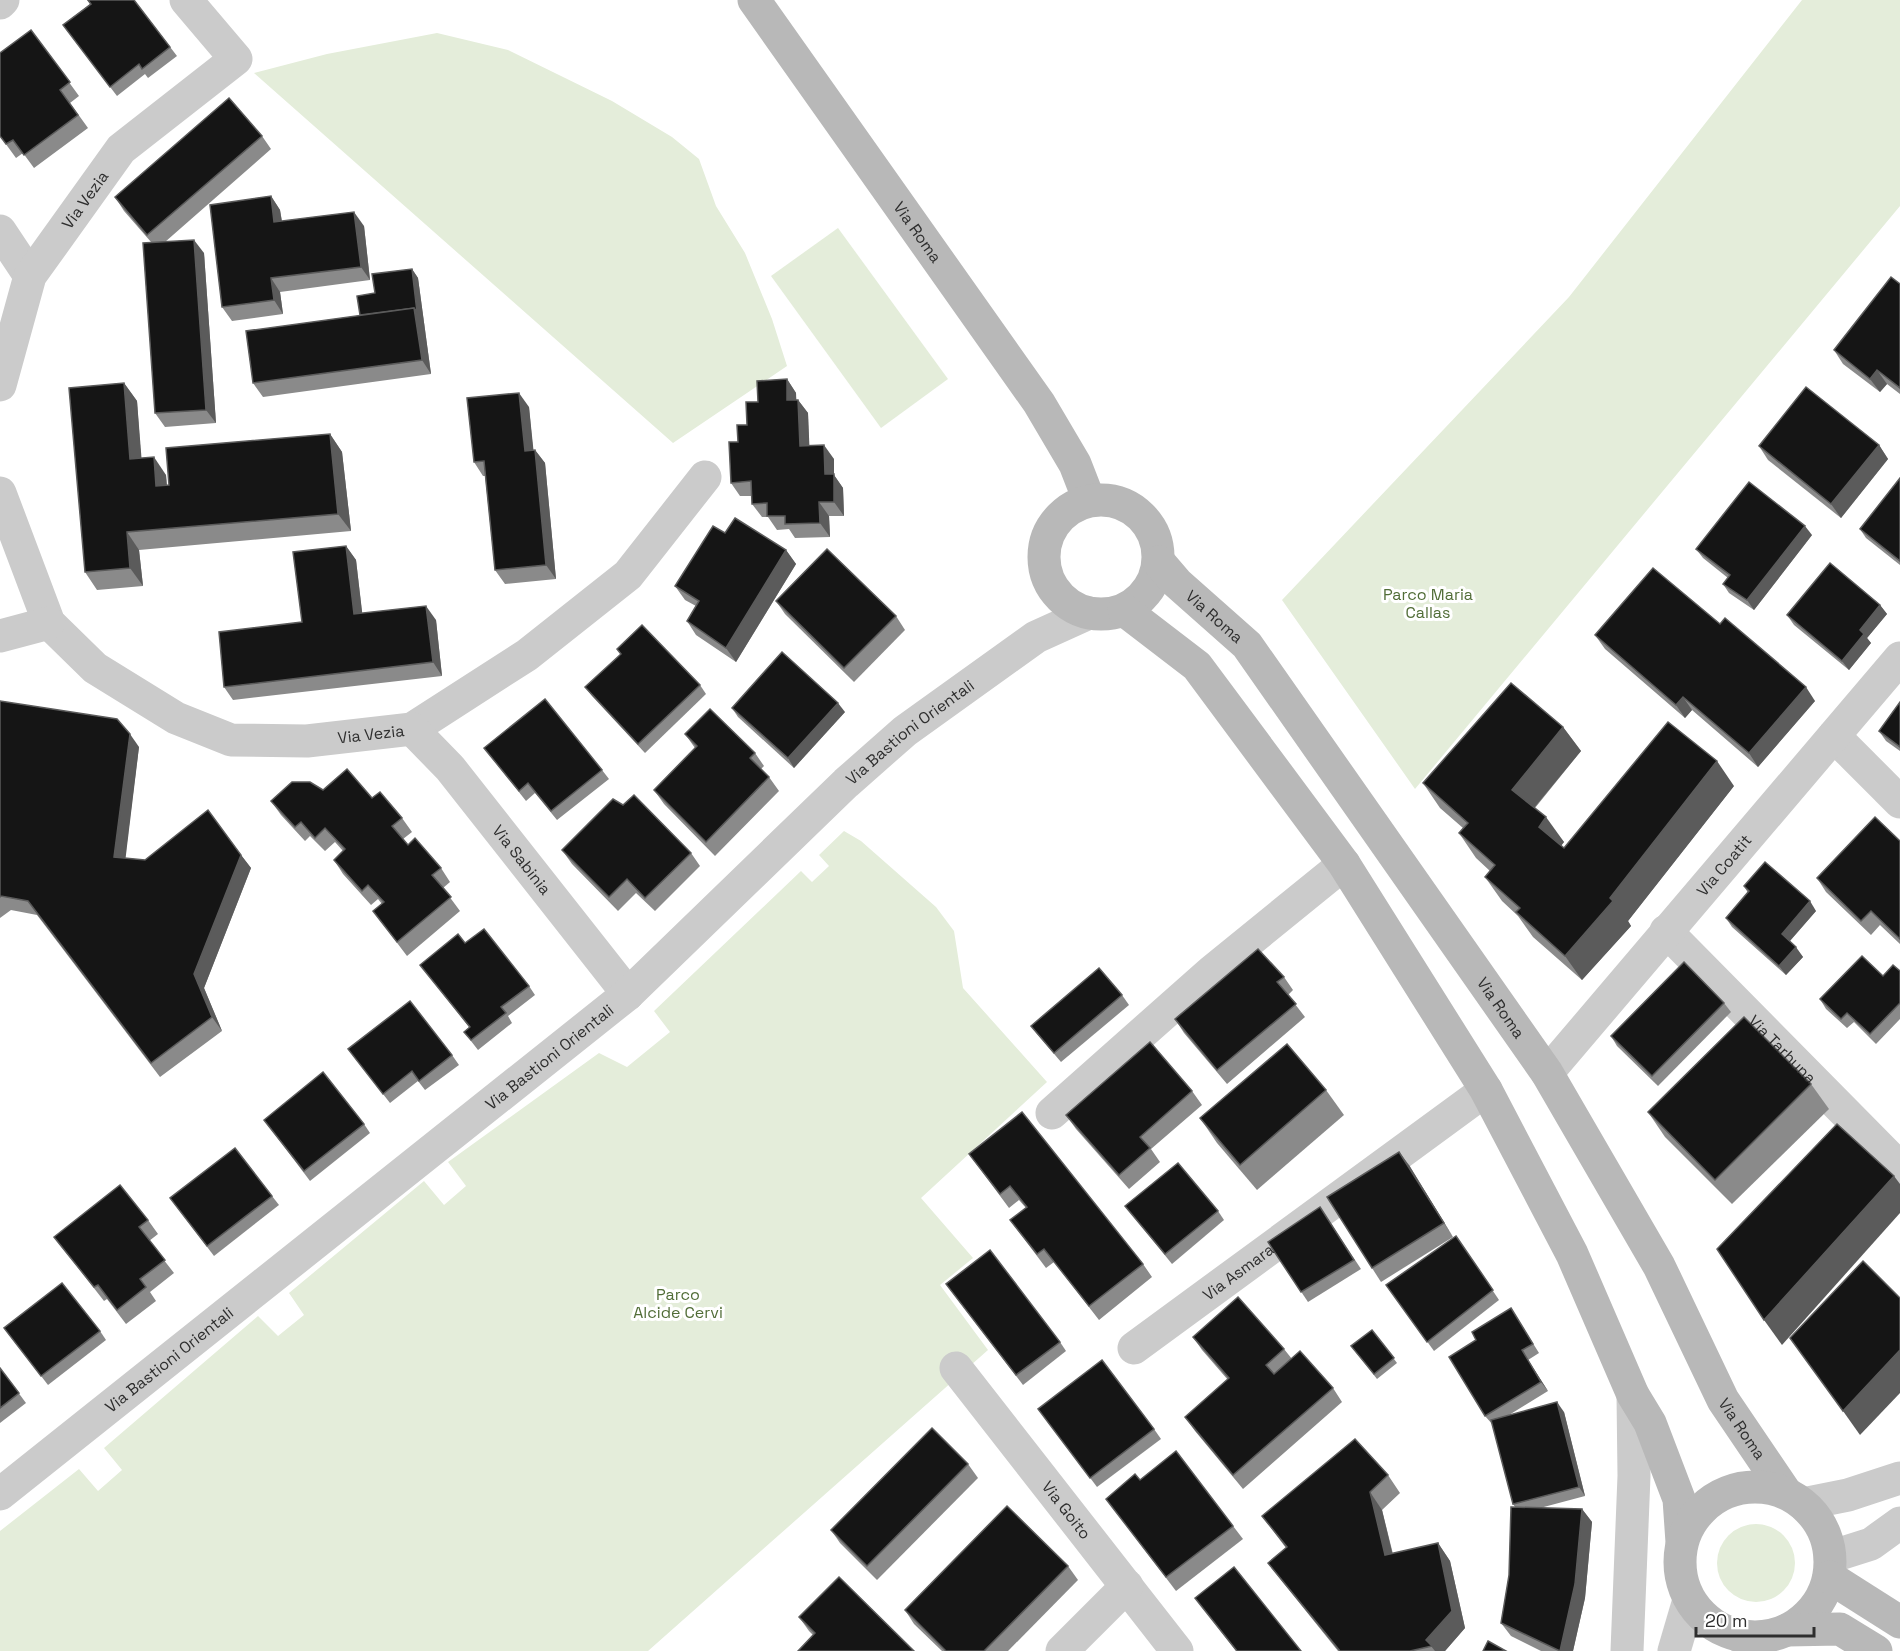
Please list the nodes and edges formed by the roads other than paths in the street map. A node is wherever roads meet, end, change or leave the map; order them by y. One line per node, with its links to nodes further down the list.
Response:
1 (3, 0): 4 (street)
2 (186, 0): 6 (street, Via Vezia)
3 (754, 0): 10 (main road, Via Roma)
4 (0, 3)
5 (0, 231): 6 (street)
6 (30, 276): 7 (street, Via Vezia)
7 (0, 385)
8 (705, 477): 17 (street, Via Vezia)
9 (0, 492): 14 (street, Via Vezia)
10 (1089, 500): 11 (main road); 13 (main road)
11 (1159, 562): 12 (main road); 23 (main road, Via Roma)
12 (1124, 610): 13 (main road); 20 (main road)
13 (1089, 613): 22 (street, Via Bastioni Orientali)
14 (49, 623): 15 (street); 17 (street, Via Vezia)
15 (0, 636)
16 (1900, 658): 18 (street, Via Coatit)
17 (412, 729): 22 (street, Via Sabinia)
18 (1834, 736): 19 (street); 21 (street, Via Coatit)
19 (1900, 802)
20 (1344, 864): 24 (main road); 25 (street)
21 (1666, 931): 23 (street, Via Coatit); 26 (street, Via Tarhuna)
22 (628, 994): 31 (street, Via Bastioni Orientali)
23 (1547, 1073): 32 (main road, Via Roma)
24 (1486, 1090): 27 (street, Via Asmara); 29 (main road)
25 (1052, 1113)
26 (1900, 1168)
27 (1134, 1348)
28 (956, 1368): 36 (street, Via Goito)
29 (1634, 1395): 34 (main road); 42 (street)
30 (1900, 1478): 32 (street)
31 (0, 1494)
32 (1795, 1499): 34 (main road); 35 (main road)
33 (1900, 1523): 35 (street)
34 (1682, 1542): 37 (main road)
35 (1829, 1567): 38 (main road); 39 (main road)
36 (1127, 1586): 40 (street); 41 (street, Via Goito)
37 (1689, 1600): 39 (main road); 43 (street)
38 (1900, 1622)
39 (1766, 1639): 44 (main road)
40 (1062, 1651)
41 (1177, 1651)
42 (1627, 1651)
43 (1674, 1651)
44 (1876, 1651)

